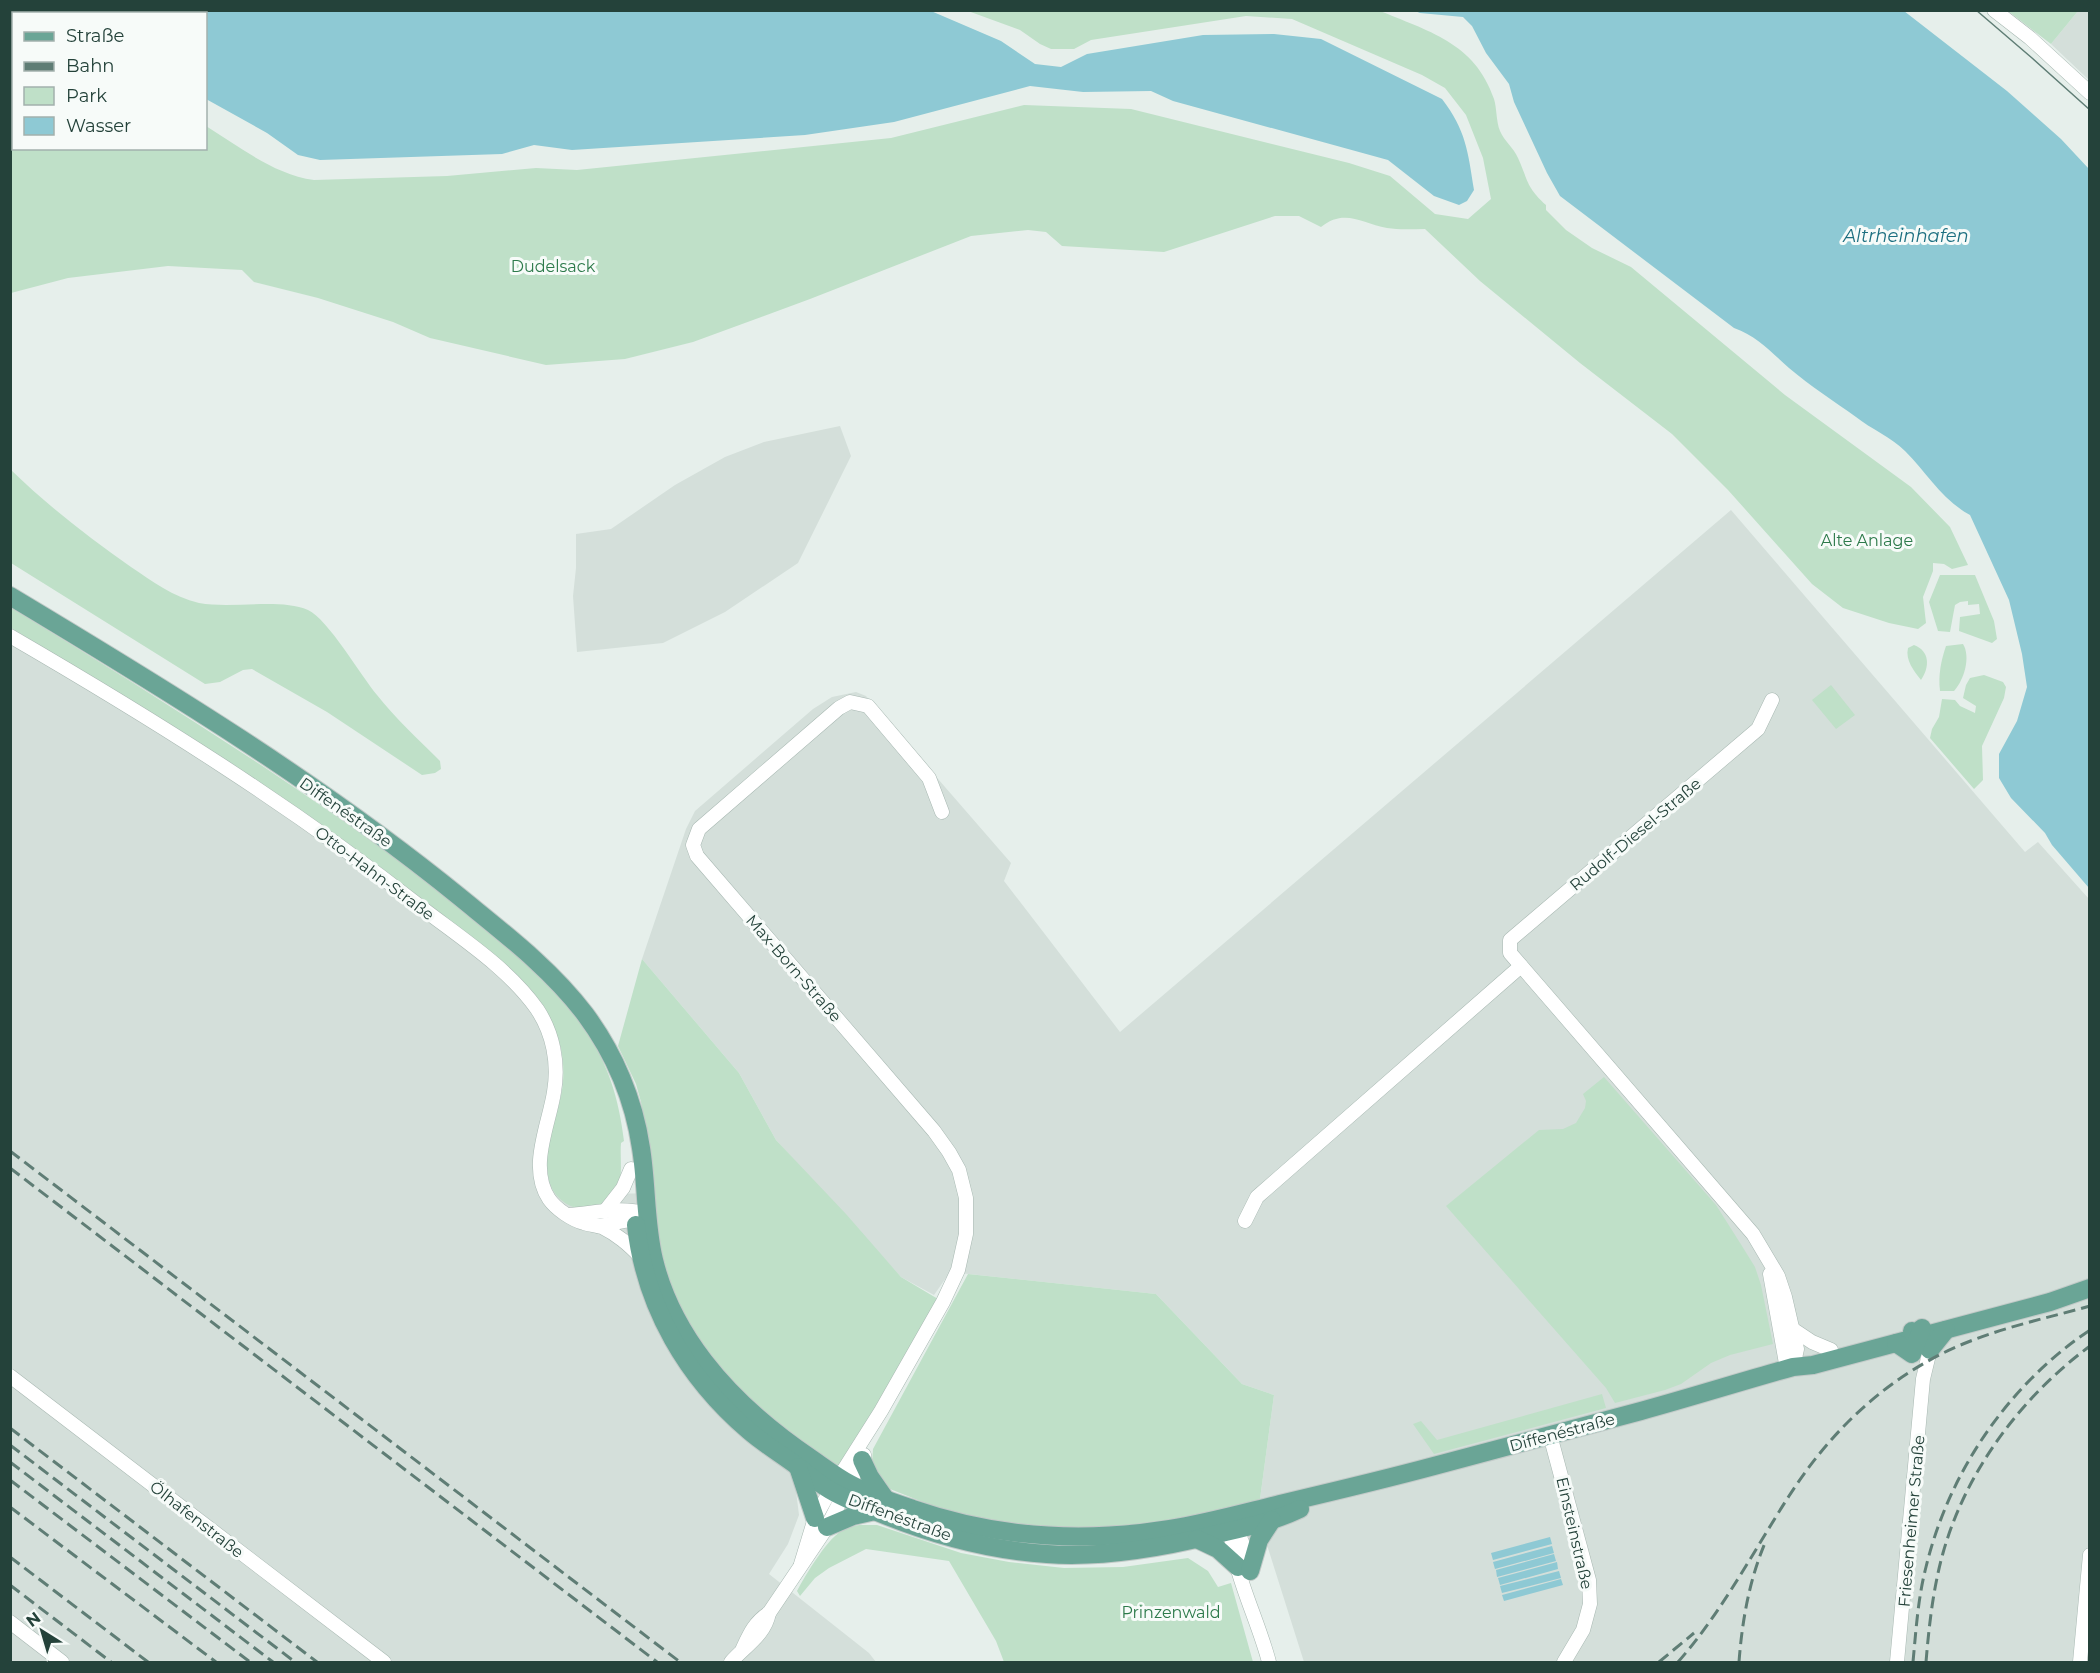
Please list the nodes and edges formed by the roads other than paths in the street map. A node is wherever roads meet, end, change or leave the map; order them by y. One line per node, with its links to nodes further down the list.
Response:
1 (1994, 10): 2 (street)
2 (2090, 93)
3 (10, 596): 8 (main road, Diffenéstraße)
4 (10, 636): 12 (street, Otto-Hahn-Straße)
5 (1772, 700): 7 (street, Rudolf-Diesel-Straße)
6 (942, 812): 26 (street, Max-Born-Straße)
7 (1521, 966): 13 (street); 16 (street, Rudolf-Diesel-Straße)
8 (624, 1089): 9 (main road, Diffenéstraße); 11 (main road, Diffenéstraße)
9 (631, 1169): 10 (street); 11 (main road, Diffenéstraße)
10 (605, 1211): 11 (street); 12 (street)
11 (639, 1214): 14 (street); 15 (main road, Diffenéstraße); 30 (main road, Diffenéstraße)
12 (569, 1215): 14 (street, Otto-Hahn-Straße)
13 (1245, 1221)
14 (599, 1226): 15 (street, Otto-Hahn-Straße)
15 (640, 1256): 29 (main road, Diffenéstraße)
16 (1766, 1257): 18 (street, Rudolf-Diesel-Straße); 23 (street, Rudolf-Diesel-Straße)
17 (2090, 1286): 19 (main road, Diffenéstraße); 19 (main road, Diffenéstraße)
18 (1794, 1330): 21 (street); 23 (street, Rudolf-Diesel-Straße)
19 (1920, 1335): 20 (main road, Diffenéstraße); 21 (main road, Diffenéstraße); 22 (main road); 25 (street, Friesenheimer Straße)
20 (1896, 1343): 22 (main road); 23 (main road, Diffenéstraße)
21 (1831, 1350): 23 (main road, Diffenéstraße)
22 (1912, 1354): 25 (street, Friesenheimer Straße)
23 (1790, 1368): 27 (main road, Diffenéstraße)
24 (10, 1376): 41 (street, Ölhafenstraße)
25 (1923, 1379): 45 (street, Friesenheimer Straße)
26 (881, 1411): 28 (street, Max-Born-Straße); 30 (street, Max-Born-Straße)
27 (1550, 1435): 31 (main road, Diffenéstraße); 44 (street, Einsteinstraße)
28 (862, 1460): 30 (street, Max-Born-Straße); 32 (main road)
29 (798, 1467): 30 (main road, Diffenéstraße); 34 (main road)
30 (841, 1487): 32 (main road, Diffenéstraße); 34 (street)
31 (1330, 1494): 33 (main road, Diffenéstraße); 35 (main road, Diffenéstraße)
32 (880, 1506): 34 (main road); 35 (main road, Diffenéstraße); 36 (main road, Diffenéstraße)
33 (1272, 1520): 35 (main road, Diffenéstraße); 38 (main road)
34 (821, 1523): 42 (street)
35 (1232, 1525): 36 (main road, Diffenéstraße); 38 (street)
36 (1197, 1539): 38 (main road)
37 (2090, 1555): 46 (street)
38 (1244, 1569): 43 (street)
39 (10, 1623): 40 (street)
40 (62, 1662)
41 (384, 1662)
42 (732, 1662)
43 (1269, 1662)
44 (1564, 1662)
45 (1898, 1662)
46 (2080, 1662)

